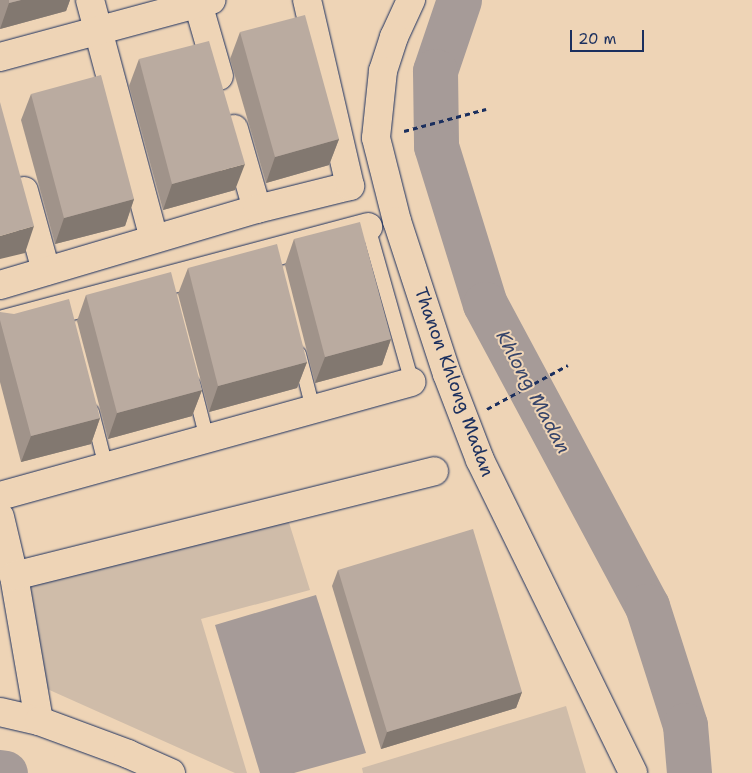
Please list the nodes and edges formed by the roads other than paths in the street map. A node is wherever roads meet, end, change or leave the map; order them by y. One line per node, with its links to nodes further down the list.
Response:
1 (90, 0): 5 (street)
2 (307, 0): 8 (street)
3 (411, 0): 28 (street, Thanon Khlong Madan)
4 (202, 1): 5 (street); 8 (street)
5 (99, 30): 6 (street); 10 (street)
6 (0, 57)
7 (18, 168): 11 (street)
8 (257, 209): 10 (street)
9 (368, 228): 13 (street); 16 (lane)
10 (154, 239): 11 (street)
11 (46, 271): 12 (street)
12 (0, 285)
13 (0, 325)
14 (296, 344): 18 (lane)
15 (190, 374): 19 (lane)
16 (412, 382): 18 (street)
17 (89, 401): 20 (lane)
18 (313, 409): 19 (street)
19 (207, 439): 20 (street)
20 (106, 467): 22 (street)
21 (434, 471): 24 (street)
22 (0, 496)
23 (0, 517): 24 (street)
24 (14, 576): 26 (street)
25 (0, 712): 26 (street)
26 (39, 721): 27 (street)
27 (171, 773)
28 (633, 773)

